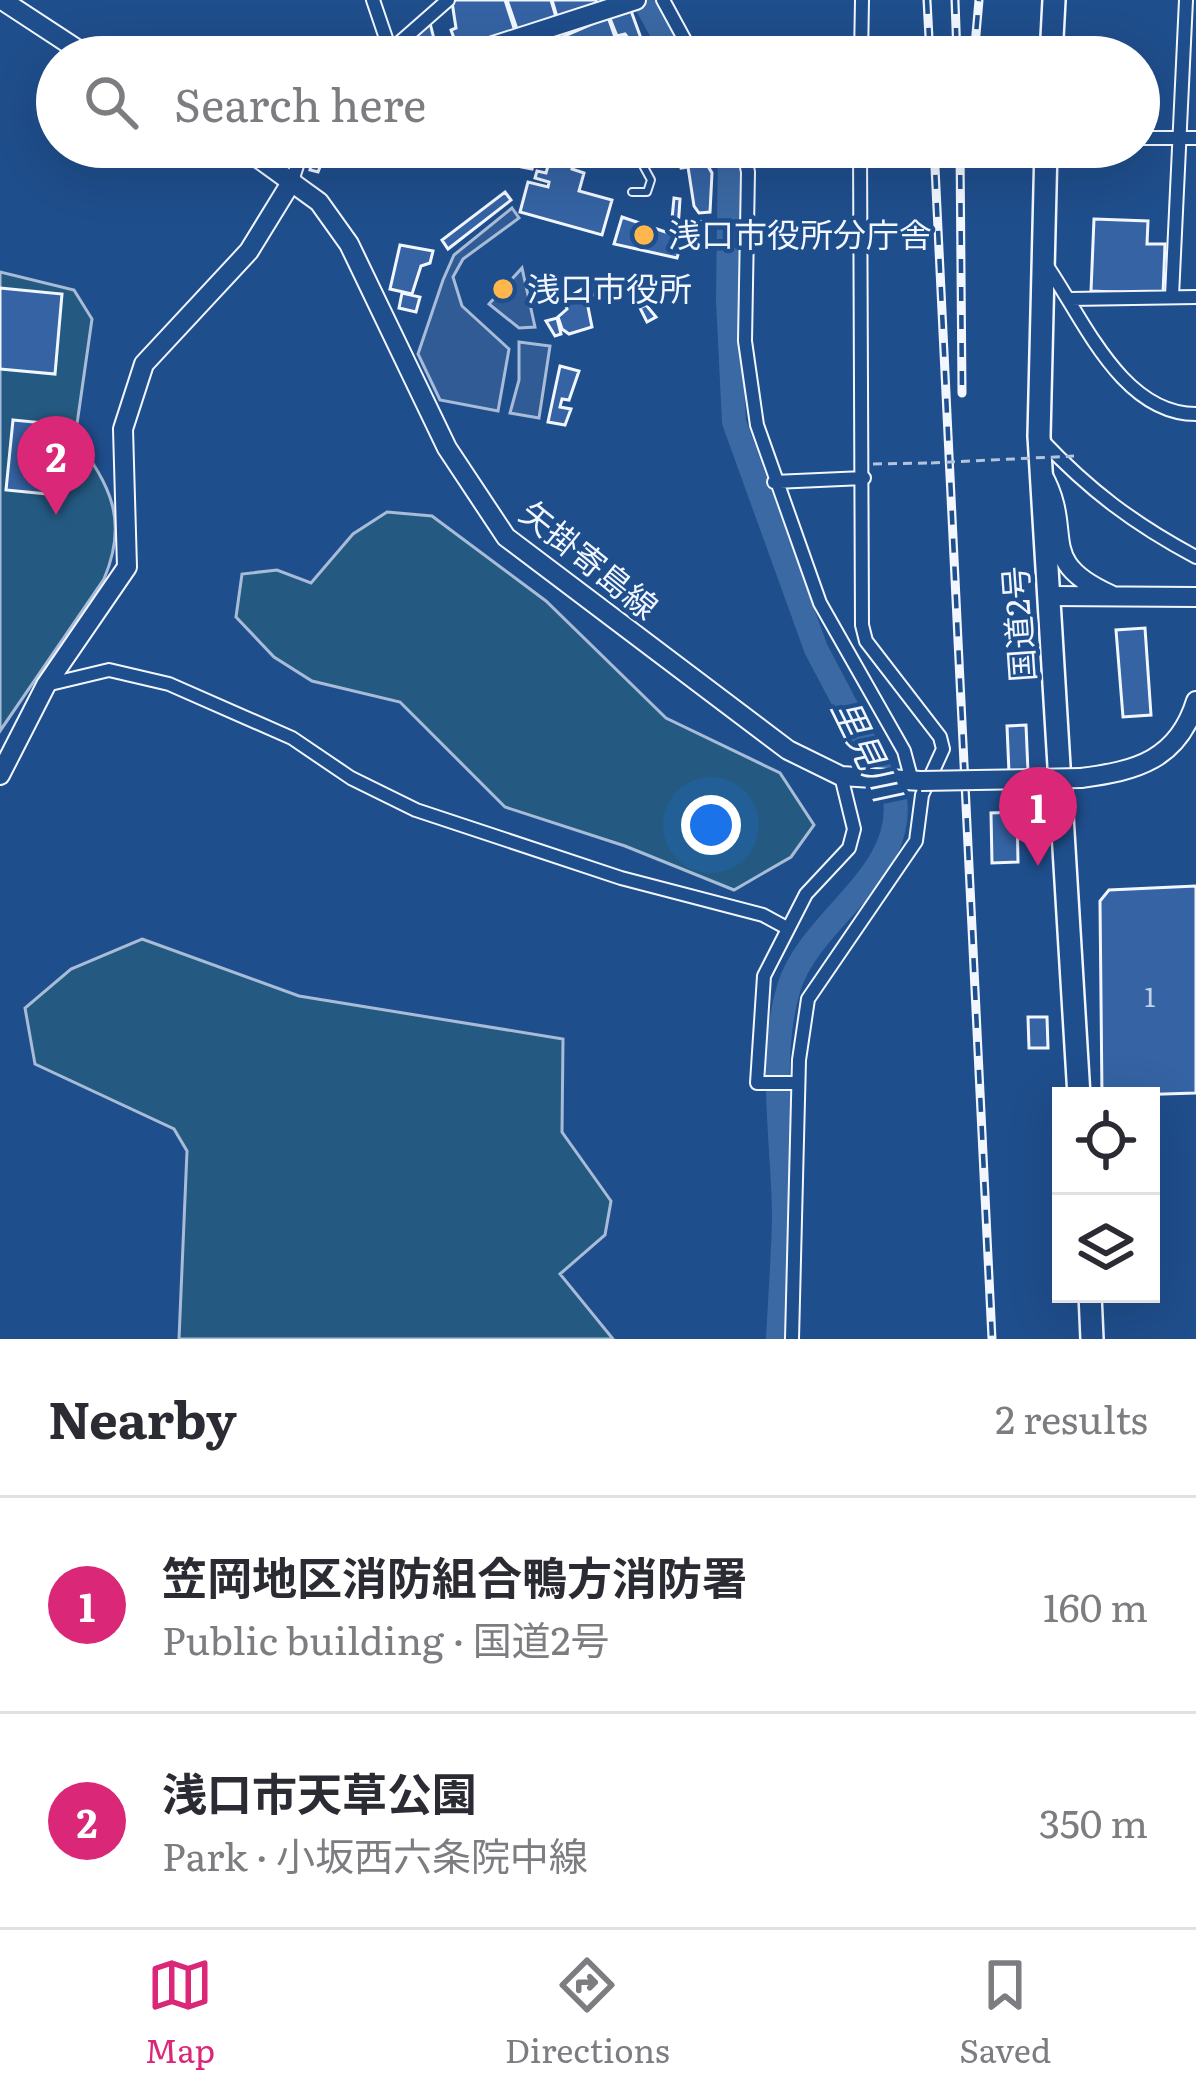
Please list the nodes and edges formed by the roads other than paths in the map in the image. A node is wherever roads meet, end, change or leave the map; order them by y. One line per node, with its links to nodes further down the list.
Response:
1 (2, 0): 9 (main road)
2 (373, 0): 10 (street)
3 (448, 0): 11 (street)
4 (663, 0): 13 (street)
5 (862, 0): 14 (street)
6 (1054, 0): 15 (highway)
7 (1186, 0): 18 (street)
8 (629, 2): 12 (main road)
9 (57, 36)
10 (385, 36)
11 (410, 36)
12 (524, 36)
13 (683, 36)
14 (861, 36)
15 (1052, 36)
16 (1196, 138): 18 (street)
17 (1160, 139): 18 (street)
18 (1178, 140): 28 (street)
19 (273, 168): 25 (main road, 矢掛寄島線)
20 (296, 168): 25 (street)
21 (644, 168): 26 (lane)
22 (747, 168): 35 (street)
23 (860, 168): 34 (street)
24 (1045, 168): 27 (highway, 国道2号)
25 (292, 181): 40 (main road); 43 (main road, 矢掛寄島線)
26 (632, 192)
27 (1041, 257): 30 (street); 32 (highway, 国道2号)
28 (1172, 296): 29 (street); 30 (street)
29 (1196, 296)
30 (1070, 299): 31 (street)
31 (1196, 414)
32 (1039, 436): 33 (highway, 国道2号); 36 (street)
33 (1040, 470): 37 (main road); 38 (highway, 国道2号)
34 (864, 471): 35 (street); 46 (street)
35 (775, 482): 44 (street)
36 (1196, 556)
37 (1111, 595): 38 (main road); 39 (main road)
38 (1052, 596): 47 (highway, 国道2号)
39 (1196, 597)
40 (46, 685): 42 (main road); 45 (street)
41 (1196, 701): 44 (main road, 矢掛寄島線, bridge)
42 (0, 775)
43 (850, 777): 44 (main road, 矢掛寄島線); 45 (street)
44 (912, 781)
45 (787, 928): 46 (street)
46 (798, 1083): 49 (street)
47 (1079, 1087)
48 (1091, 1303): 50 (highway)
49 (792, 1339)
50 (1093, 1339)

